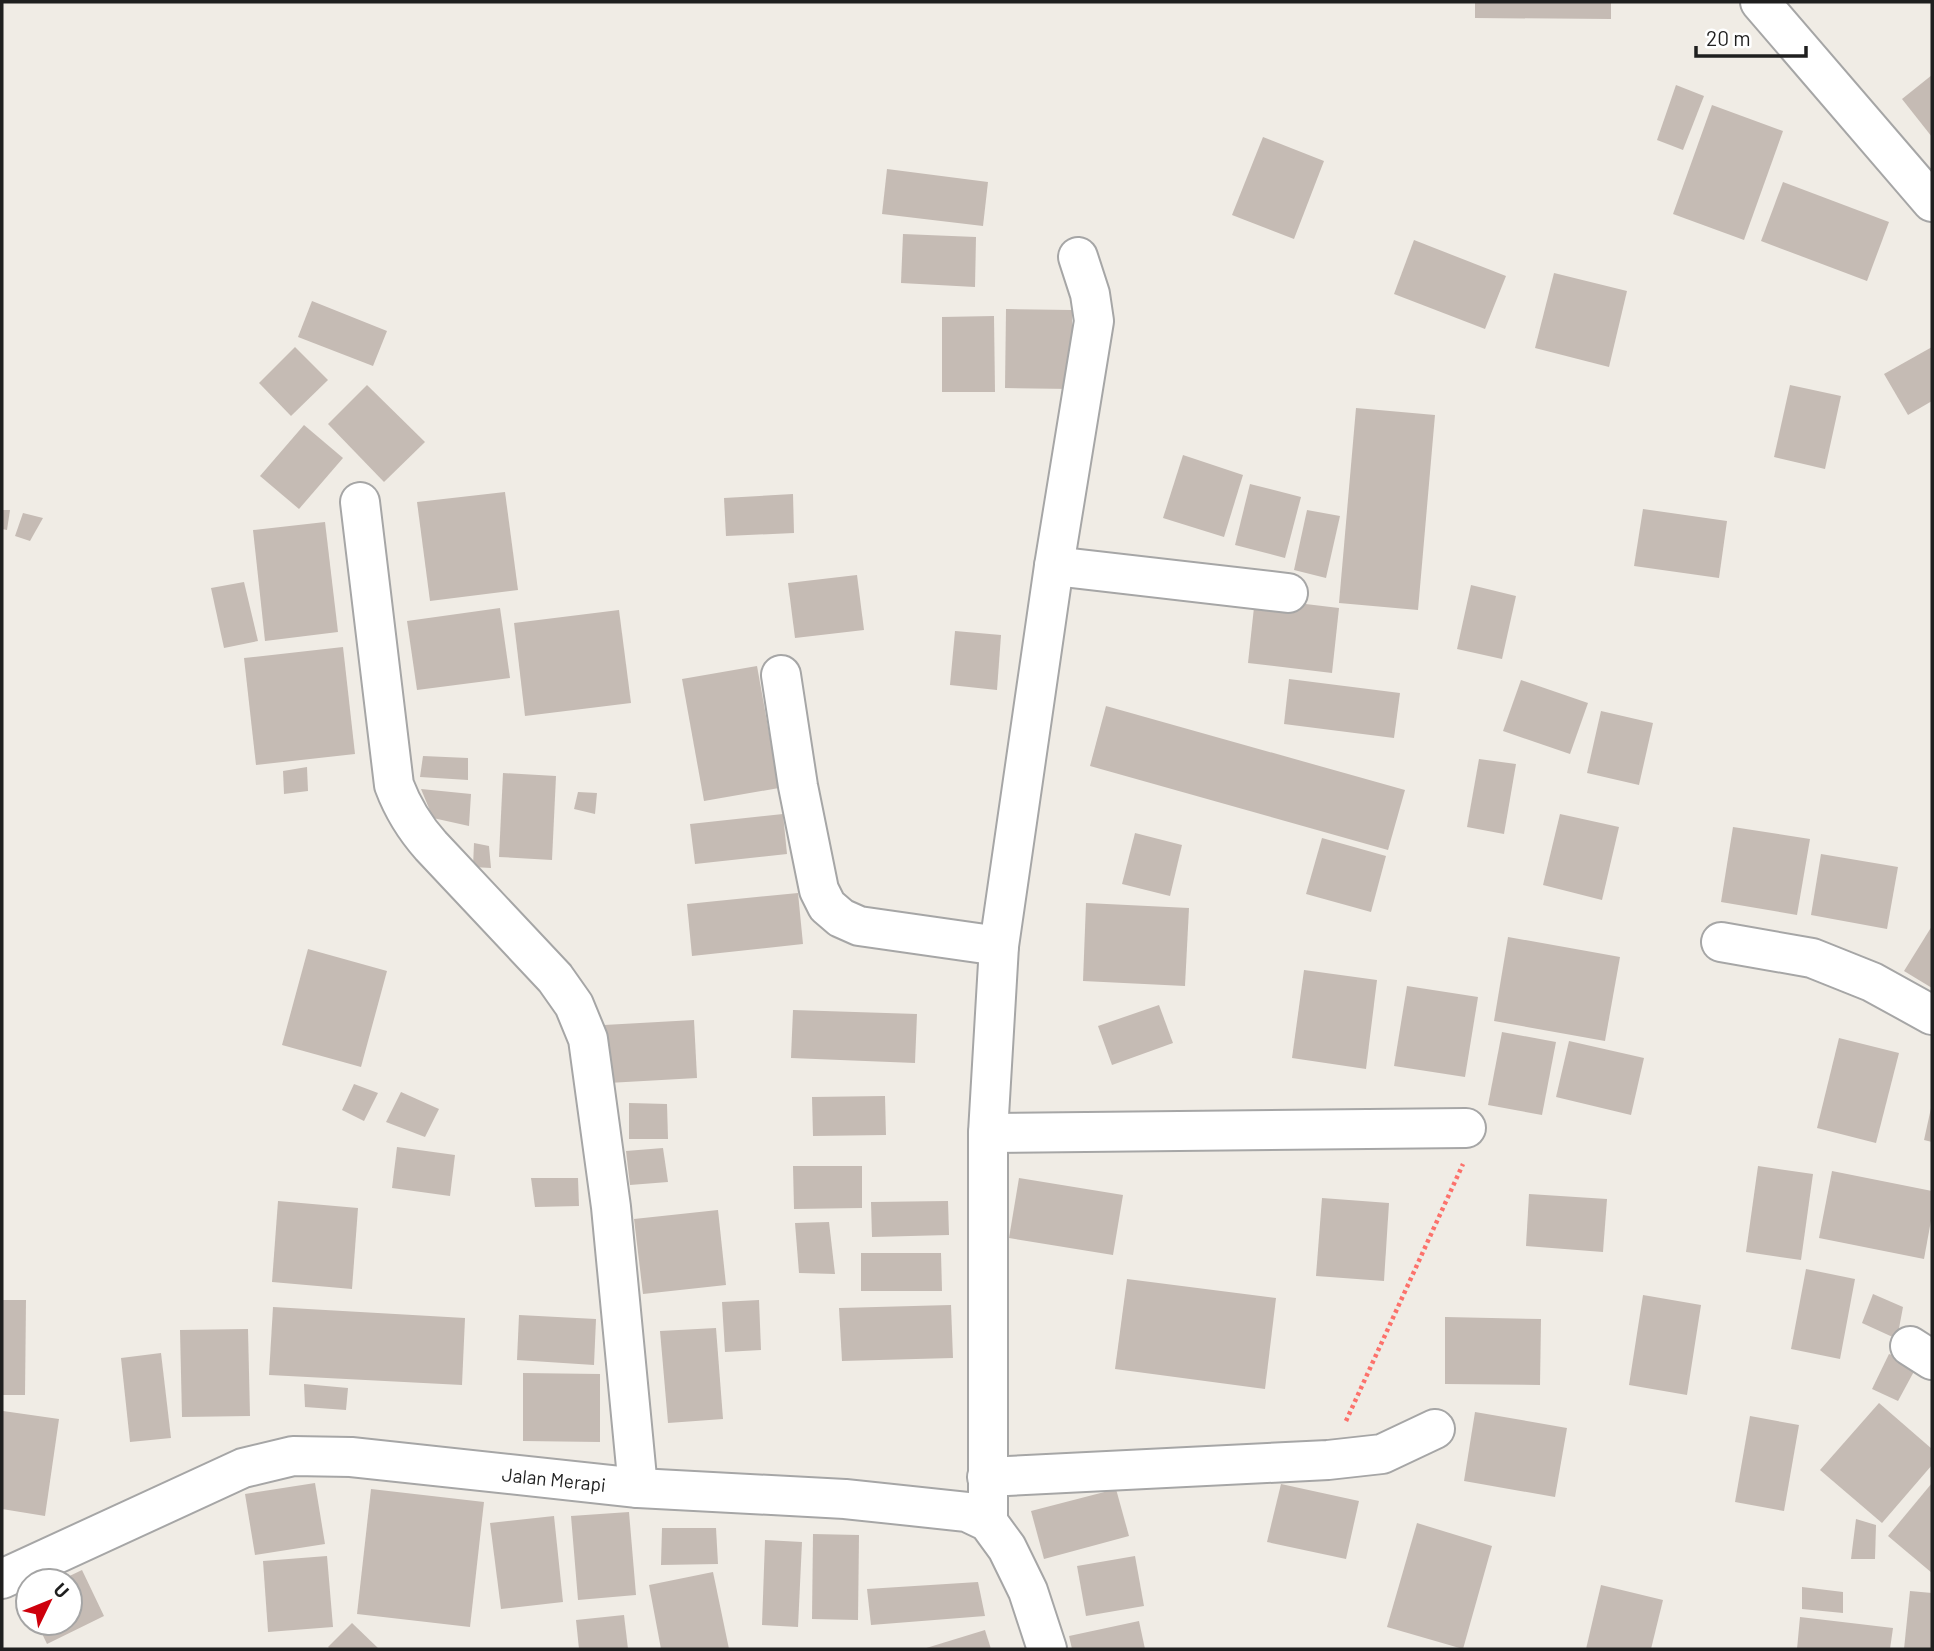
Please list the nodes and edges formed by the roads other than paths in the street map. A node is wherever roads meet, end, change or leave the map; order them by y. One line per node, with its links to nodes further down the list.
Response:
1 (1760, 2): 2 (street)
2 (1932, 202)
3 (1078, 257): 5 (street)
4 (360, 502): 15 (street)
5 (1054, 566): 6 (street); 9 (street)
6 (1288, 593)
7 (780, 675): 9 (street)
8 (1721, 942): 10 (street)
9 (999, 946): 12 (street)
10 (1932, 1015)
11 (1466, 1128): 12 (street)
12 (988, 1133): 14 (street)
13 (1436, 1429): 14 (street)
14 (987, 1478): 16 (street)
15 (638, 1488): 16 (street, Jalan Merapi); 17 (street, Jalan Merapi)
16 (988, 1522): 18 (street)
17 (2, 1579)
18 (1047, 1649)

